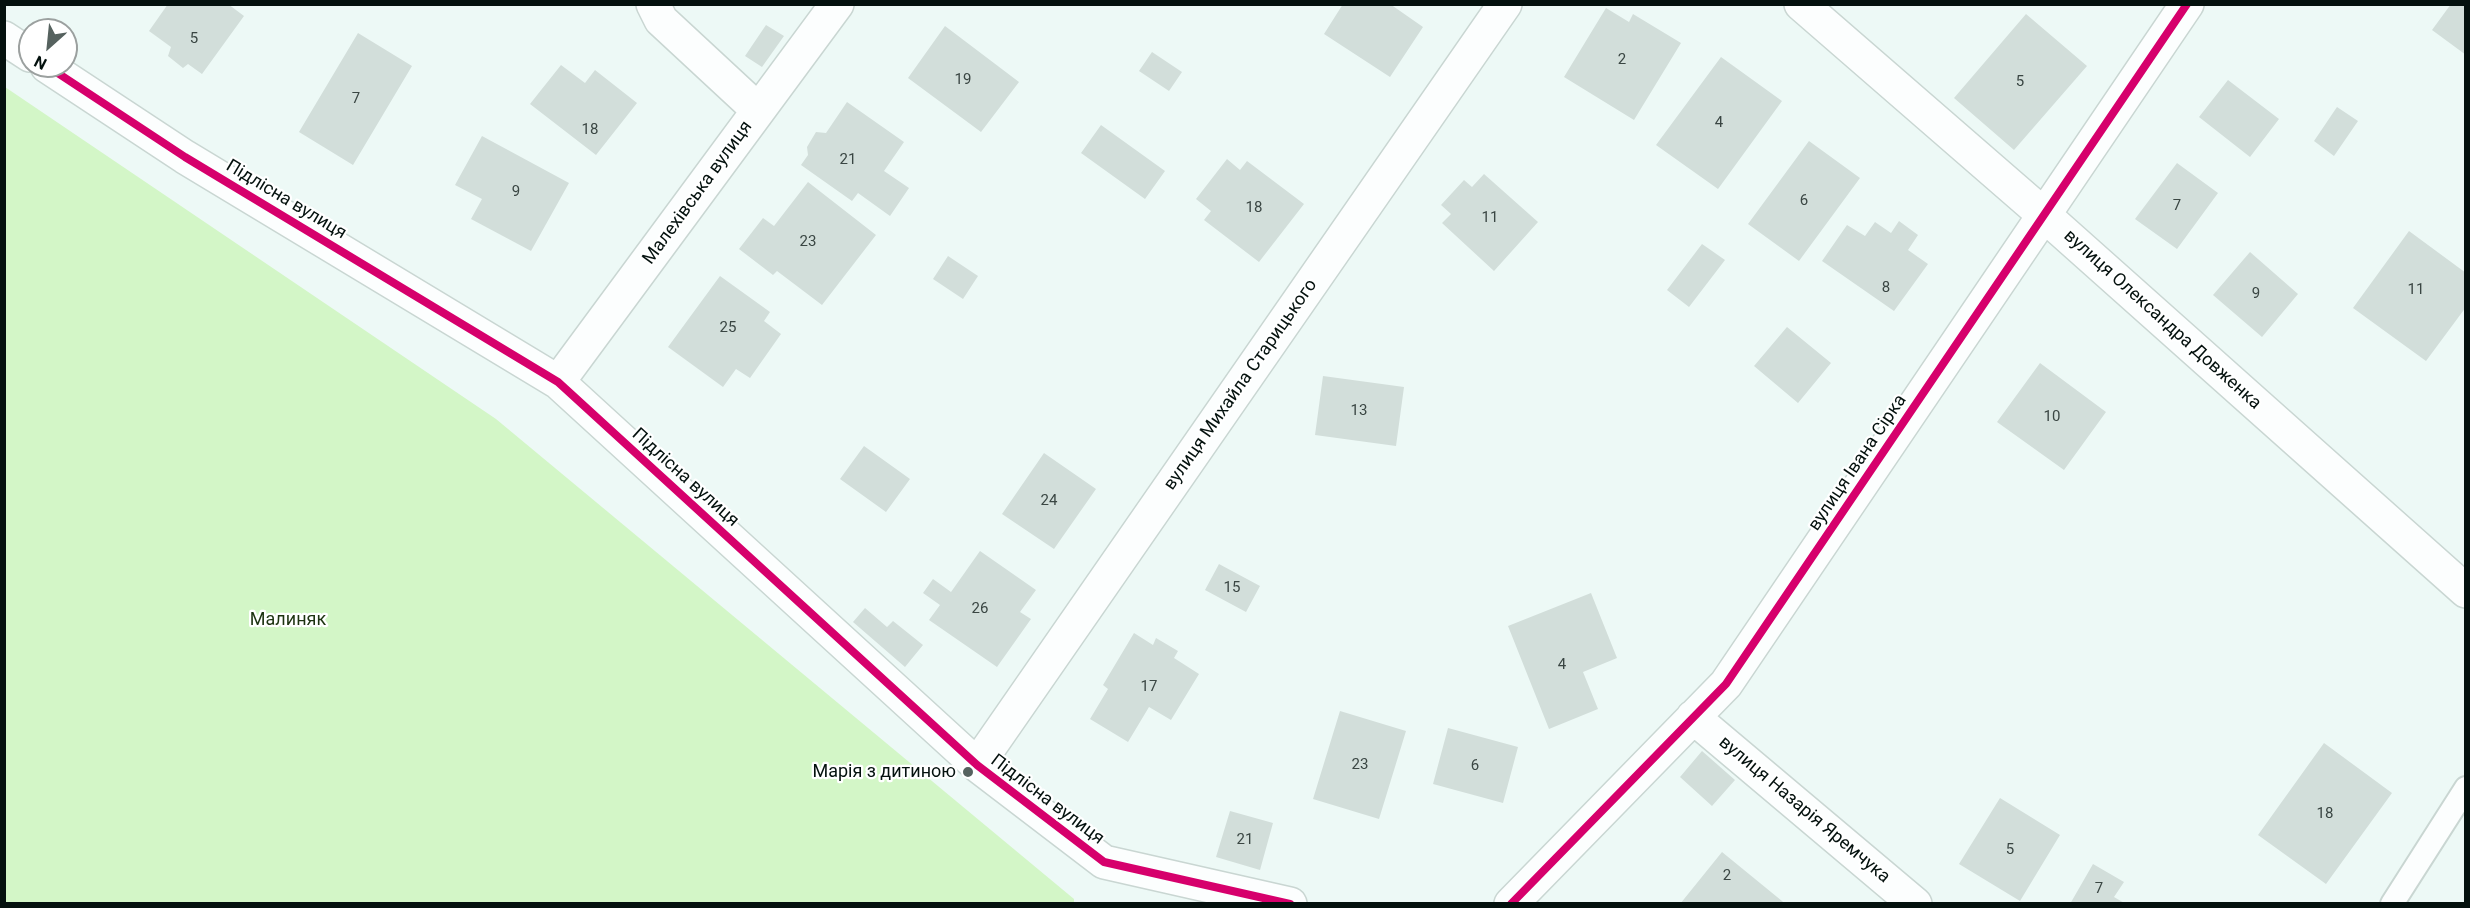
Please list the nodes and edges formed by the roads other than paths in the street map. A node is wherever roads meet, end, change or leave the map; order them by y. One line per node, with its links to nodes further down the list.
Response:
1 (653, 4): 9 (street)
2 (837, 4): 9 (street, Малехівська вулиця)
3 (1505, 4): 14 (street, вулиця Михайла Старицького)
4 (1801, 4): 10 (street, вулиця Олександра Довженка)
5 (2187, 4): 10 (street, вулиця Івана Сірка)
6 (4, 38): 7 (street)
7 (18, 47)
8 (65, 78): 11 (street, Підлісна вулиця)
9 (759, 110): 11 (street, Малехівська вулиця)
10 (2044, 215): 12 (street, вулиця Олександра Довженка); 13 (street, вулиця Івана Сірка)
11 (558, 382): 14 (street, Підлісна вулиця)
12 (2466, 591)
13 (1693, 717): 17 (street, вулиця Івана Сірка); 18 (street, вулиця Назарія Яремчука)
14 (977, 765): 16 (street, Підлісна вулиця)
15 (2466, 788): 19 (lane)
16 (1290, 903)
17 (1511, 903)
18 (1916, 903)
19 (2392, 903)

